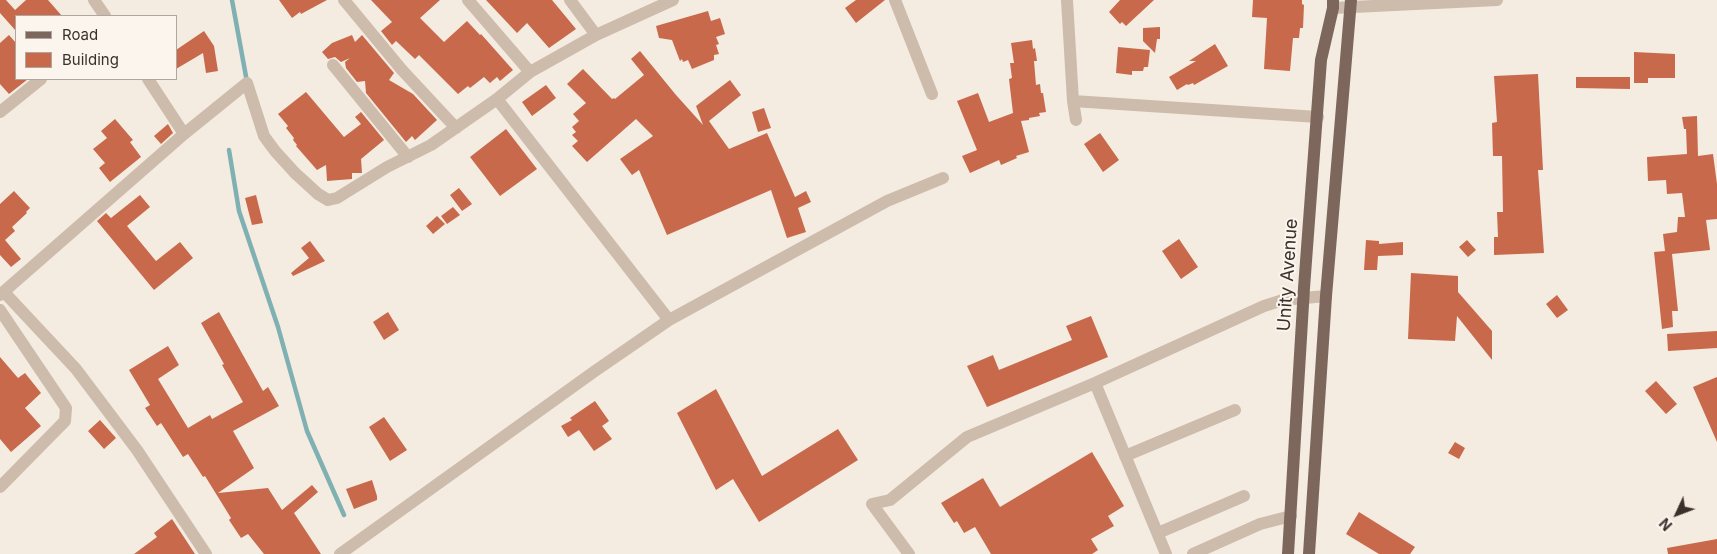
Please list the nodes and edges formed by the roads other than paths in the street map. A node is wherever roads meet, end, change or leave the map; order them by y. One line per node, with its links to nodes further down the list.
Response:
1 (94, 0): 11 (street)
2 (344, 0): 23 (street)
3 (468, 0): 14 (street)
4 (570, 0): 12 (street)
5 (673, 0): 12 (street)
6 (895, 0): 17 (street)
7 (1067, 0): 19 (street)
8 (1497, 0): 9 (street)
9 (1351, 3): 10 (street); 28 (main road)
10 (1333, 4): 21 (main road, Unity Avenue)
11 (104, 15)
12 (596, 35): 14 (street)
13 (332, 65): 25 (street)
14 (530, 72): 18 (street)
15 (41, 80): 20 (street)
16 (149, 80): 24 (street)
17 (932, 94)
18 (497, 99): 23 (street); 31 (street)
19 (1073, 101): 21 (street); 22 (street)
20 (0, 112)
21 (1318, 117): 29 (main road, Unity Avenue)
22 (1076, 120)
23 (456, 128): 25 (street)
24 (184, 134): 25 (street); 27 (street)
25 (408, 157)
26 (943, 178): 31 (street)
27 (2, 294): 39 (street)
28 (1326, 296): 29 (street); 45 (main road)
29 (1304, 298): 32 (street); 37 (main road, Unity Avenue)
30 (0, 310): 35 (street)
31 (669, 320): 40 (street)
32 (1095, 383): 34 (street); 41 (street)
33 (1235, 410): 34 (street)
34 (1125, 456): 38 (street)
35 (0, 487)
36 (1244, 496): 38 (street)
37 (1291, 516): 43 (street); 44 (main road, Unity Avenue)
38 (1158, 533): 42 (street)
39 (206, 554)
40 (340, 554)
41 (909, 554)
42 (1166, 554)
43 (1192, 554)
44 (1288, 554)
45 (1309, 554)

